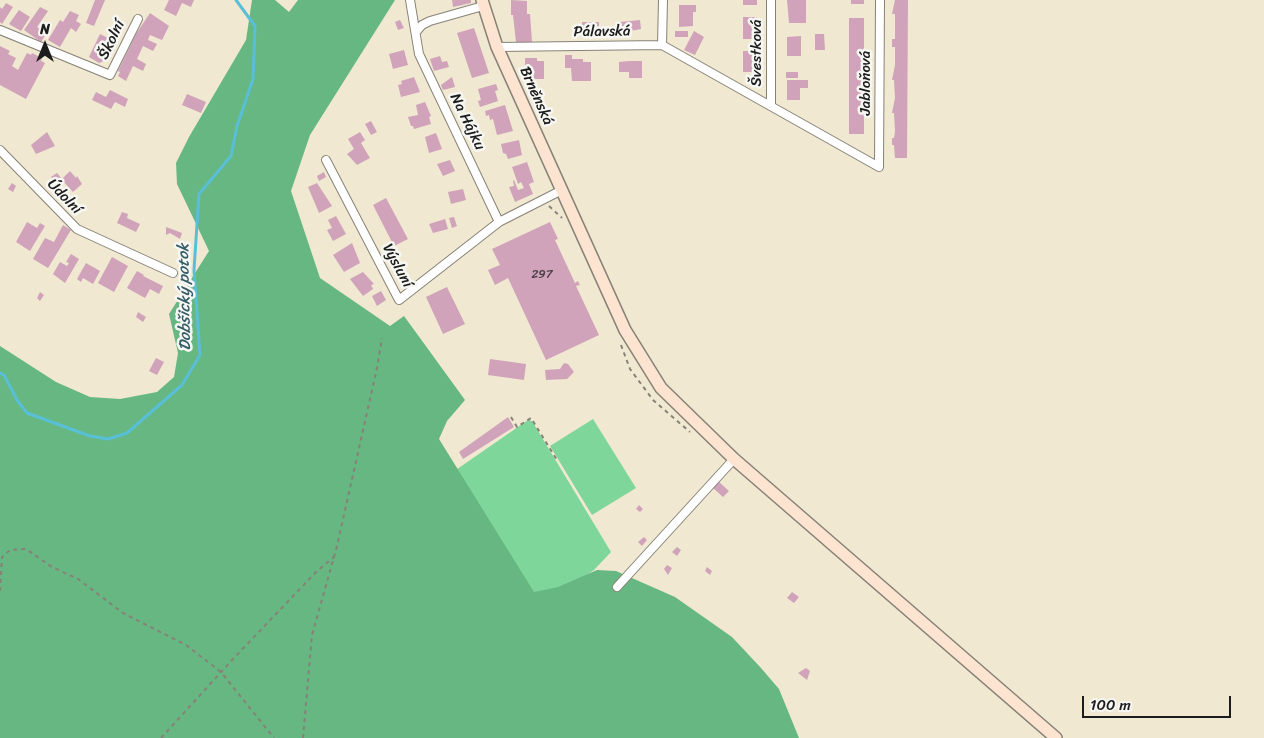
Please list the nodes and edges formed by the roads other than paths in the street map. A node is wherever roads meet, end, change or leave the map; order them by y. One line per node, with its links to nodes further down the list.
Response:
1 (410, 0): 8 (street, Na Hájku)
2 (663, 0): 9 (street)
3 (771, 0): 11 (street, Švestková)
4 (880, 0): 11 (street, Jabloňová)
5 (482, 3): 8 (street); 10 (main road, Brněnská)
6 (138, 19): 7 (street, Školní)
7 (0, 30)
8 (416, 32): 15 (street, Na Hájku)
9 (662, 45): 10 (street, Pálavská); 11 (street)
10 (497, 47): 14 (main road, Brněnská)
11 (770, 106)
12 (0, 150): 16 (street, Údolní)
13 (326, 160): 15 (street, Výsluní)
14 (562, 190): 15 (street); 17 (main road, Brněnská)
15 (499, 222)
16 (173, 273)
17 (734, 459): 18 (street); 19 (main road, Brněnská)
18 (617, 587)
19 (1056, 738)

